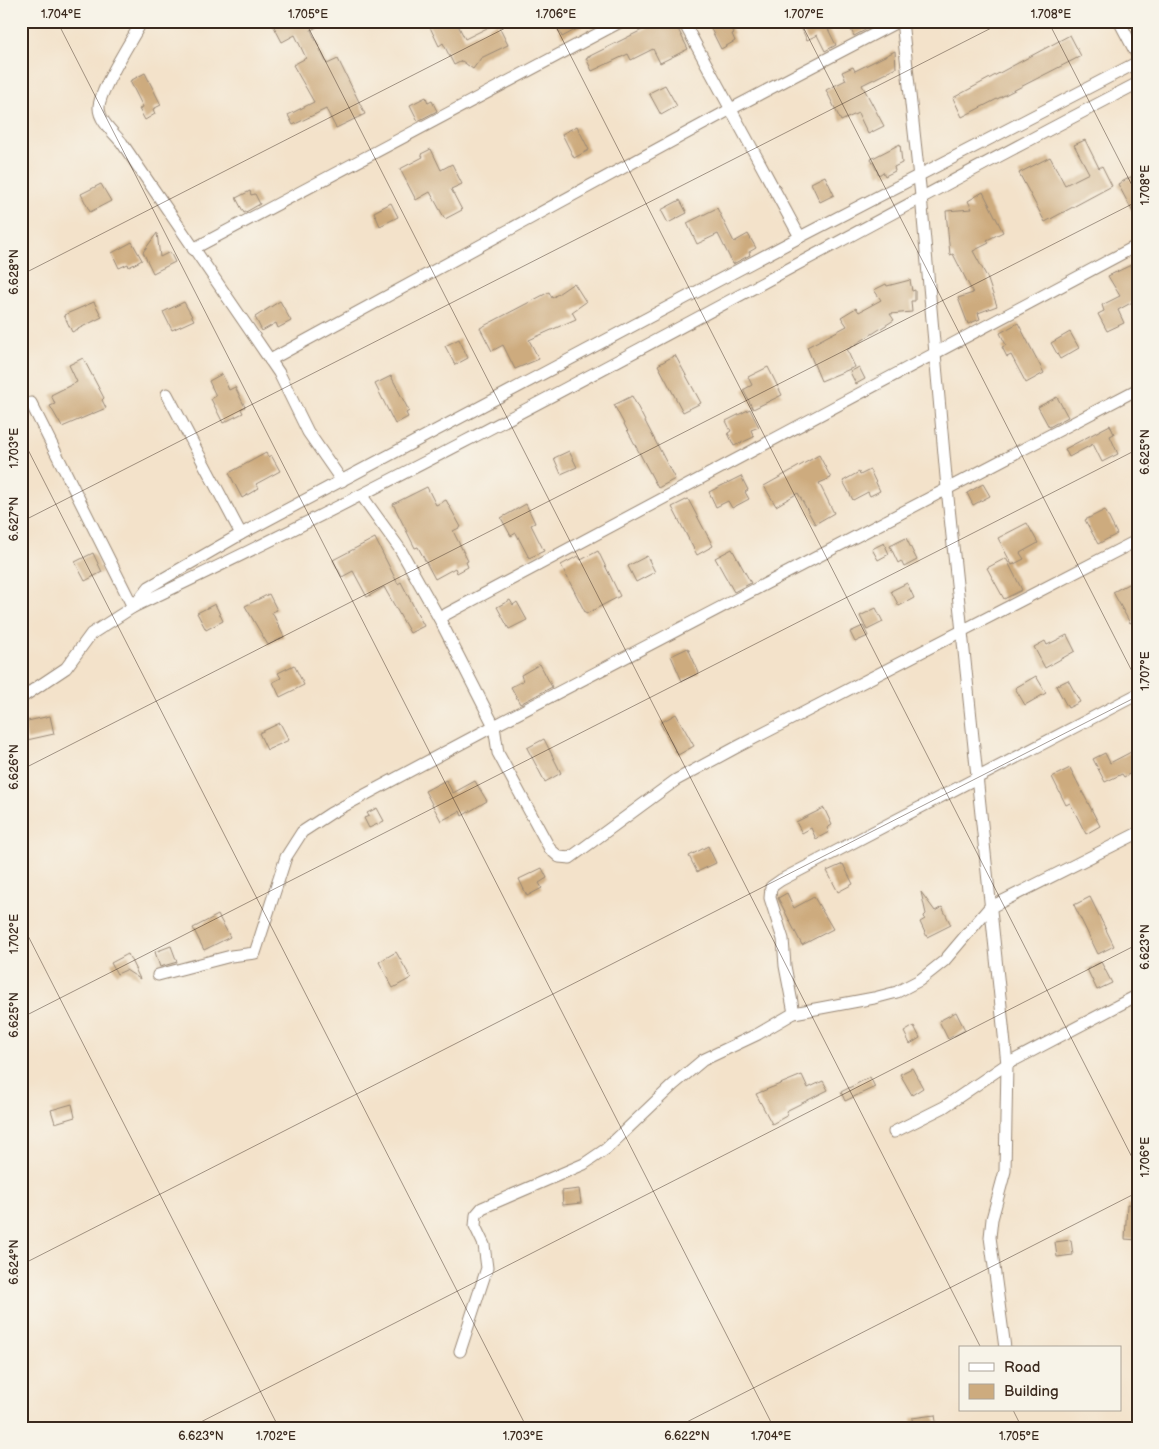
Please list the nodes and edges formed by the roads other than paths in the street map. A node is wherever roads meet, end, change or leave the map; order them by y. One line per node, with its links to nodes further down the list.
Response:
1 (142, 21): 14 (street)
2 (622, 21): 14 (street)
3 (684, 21): 9 (street)
4 (900, 21): 9 (street); 10 (street)
5 (1119, 21): 6 (street)
6 (1138, 57)
7 (1138, 62): 10 (street)
8 (1138, 83): 11 (street)
9 (732, 109): 12 (street); 16 (street)
10 (919, 177): 11 (street); 12 (street)
11 (921, 196): 15 (street); 22 (street)
12 (800, 237): 20 (street)
13 (1138, 245): 15 (street)
14 (193, 249): 16 (street)
15 (936, 352): 21 (street); 26 (street)
16 (270, 360): 20 (street)
17 (1138, 389): 21 (street)
18 (167, 394): 23 (street)
19 (31, 403): 25 (street)
20 (342, 482): 23 (street)
21 (947, 488): 27 (street); 30 (street)
22 (362, 496): 25 (street); 26 (street)
23 (241, 534): 25 (street)
24 (1138, 540): 27 (street)
25 (133, 607): 29 (street)
26 (438, 618): 30 (street)
27 (962, 630): 30 (street); 31 (street)
28 (1138, 694): 31 (street)
29 (21, 698)
30 (494, 726): 34 (street)
31 (978, 777): 33 (street); 36 (street)
32 (1138, 833): 33 (street)
33 (989, 908): 36 (street); 37 (street)
34 (158, 975)
35 (1138, 995): 37 (street)
36 (794, 1013): 40 (street)
37 (1006, 1064): 38 (street); 39 (street)
38 (894, 1132)
39 (1005, 1346)
40 (460, 1351)

